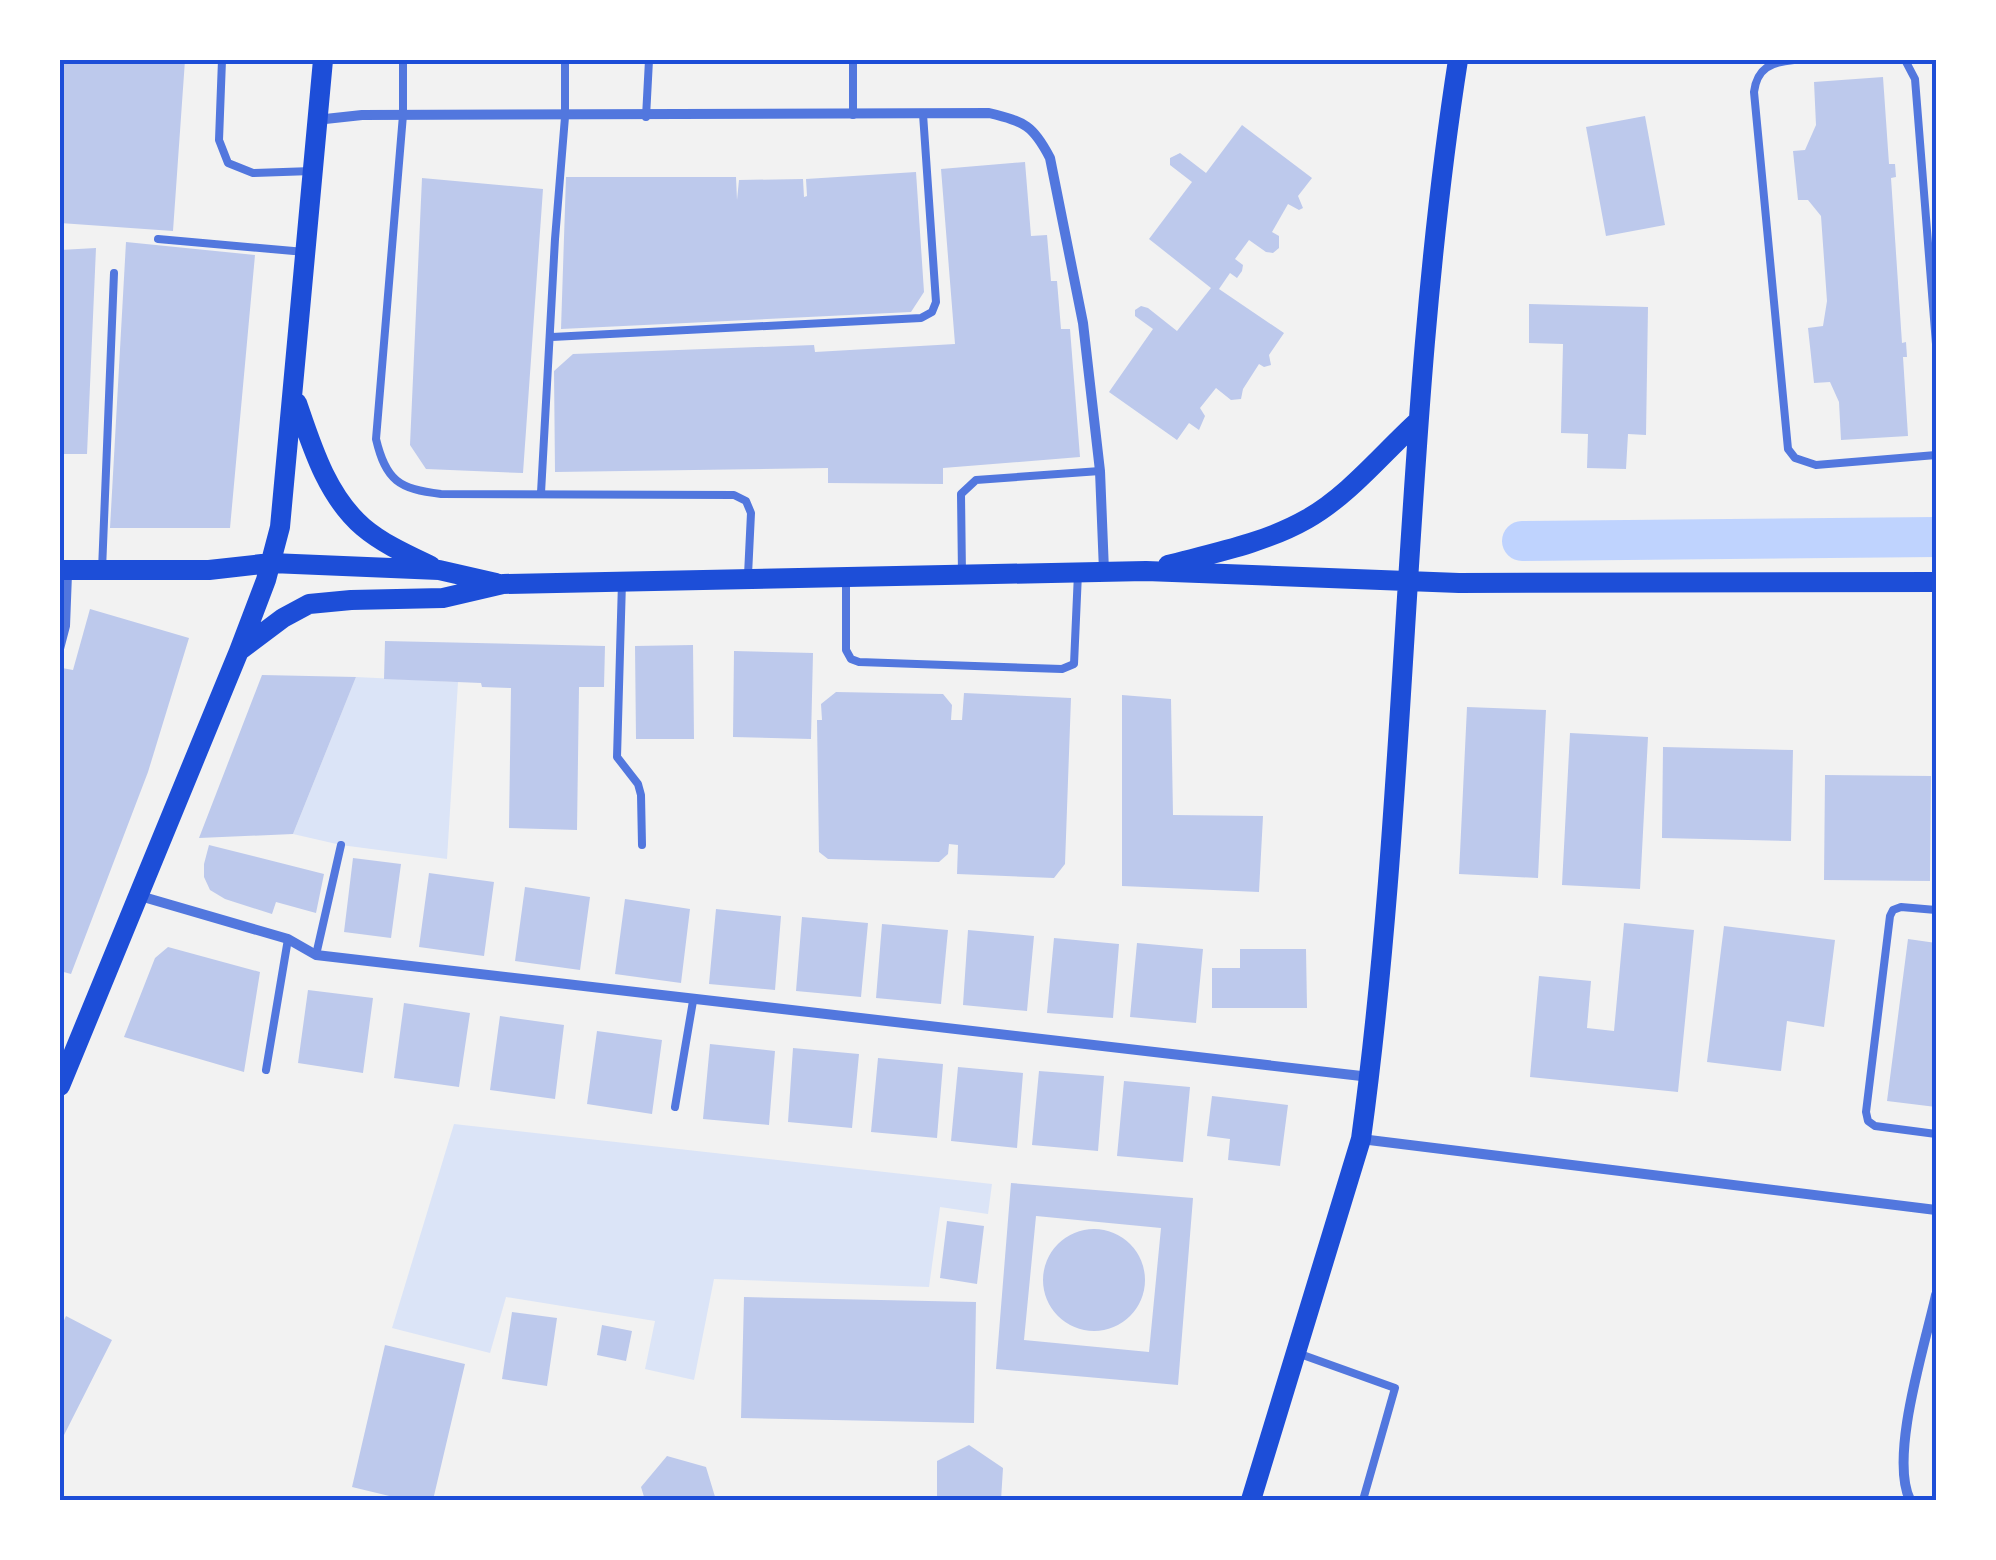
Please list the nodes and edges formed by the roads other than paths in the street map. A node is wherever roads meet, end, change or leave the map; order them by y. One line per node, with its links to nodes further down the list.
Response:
1 (222, 60): 16 (lane)
2 (323, 60): 15 (main road)
3 (403, 60): 11 (lane)
4 (565, 60): 13 (lane)
5 (649, 60): 14 (lane)
6 (853, 60): 12 (lane)
7 (1458, 60): 23 (main road)
8 (1794, 60): 24 (lane)
9 (1905, 60): 21 (lane)
10 (923, 114): 12 (street); 20 (lane); 25 (street)
11 (402, 115): 13 (street); 15 (street); 26 (lane)
12 (853, 115): 14 (street)
13 (566, 116): 14 (street); 20 (lane)
14 (646, 116)
15 (316, 120): 16 (main road)
16 (312, 171): 18 (main road)
17 (158, 240): 18 (lane)
18 (305, 252): 22 (main road)
19 (114, 273): 29 (lane)
20 (552, 337): 26 (lane)
21 (1936, 344)
22 (294, 397): 27 (main road); 30 (main road)
23 (1417, 422): 31 (main road); 37 (main road)
24 (1936, 455)
25 (1100, 471): 32 (street); 34 (lane)
26 (541, 493): 36 (lane)
27 (271, 563): 29 (main road); 30 (main road); 42 (main road)
28 (64, 570): 29 (main road); 41 (lane)
29 (102, 570)
30 (440, 570): 40 (main road)
31 (1146, 571): 32 (main road); 37 (main road)
32 (1104, 572): 33 (main road)
33 (1078, 573): 34 (main road); 35 (lane)
34 (962, 575): 35 (main road)
35 (846, 578): 36 (main road)
36 (748, 579): 38 (main road)
37 (1409, 580): 39 (main road); 51 (main road)
38 (622, 582): 40 (main road); 44 (lane)
39 (1936, 582)
40 (503, 584): 42 (main road)
41 (60, 649)
42 (238, 651): 45 (main road)
43 (341, 845): 48 (lane)
44 (642, 845)
45 (140, 896): 47 (street); 52 (main road)
46 (1936, 910): 54 (lane)
47 (288, 938): 48 (street); 50 (lane)
48 (316, 955): 49 (street)
49 (692, 1001): 51 (street); 53 (lane)
50 (266, 1070)
51 (1370, 1077): 55 (main road)
52 (60, 1086)
53 (676, 1107)
54 (1936, 1134)
55 (1361, 1138): 56 (street); 58 (main road)
56 (1936, 1210)
57 (1936, 1295): 61 (street)
58 (1296, 1352): 59 (main road); 60 (lane)
59 (1251, 1500)
60 (1364, 1500)
61 (1910, 1500)

